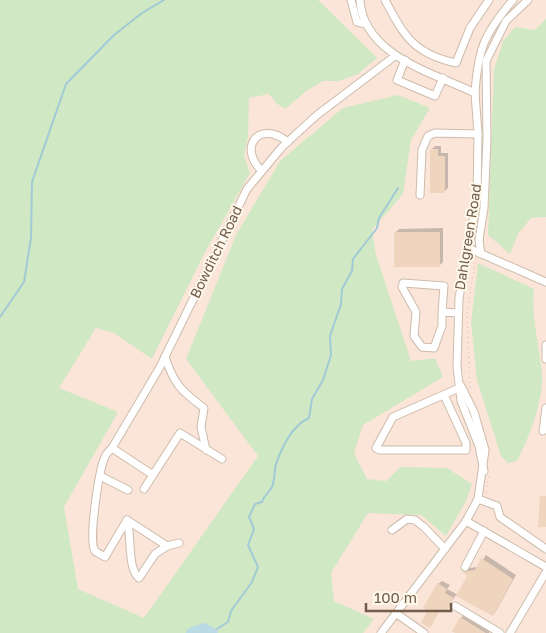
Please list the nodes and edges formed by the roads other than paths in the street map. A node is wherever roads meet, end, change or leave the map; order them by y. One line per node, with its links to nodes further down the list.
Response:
1 (351, 0): 7 (street)
2 (360, 0): 7 (street)
3 (386, 0): 4 (street)
4 (489, 0)
5 (513, 0): 11 (street, Dahlgreen Road)
6 (528, 0): 17 (street)
7 (366, 24): 8 (street)
8 (395, 56): 9 (street); 13 (street, Bowditch Road)
9 (406, 60): 10 (street); 10 (street)
10 (443, 78): 11 (street)
11 (475, 93): 12 (street, Dahlgreen Road)
12 (478, 134): 15 (street); 16 (street, Dahlgreen Road)
13 (288, 142): 14 (street, Bowditch Road); 14 (street)
14 (261, 170): 22 (street, Bowditch Road)
15 (420, 195)
16 (468, 248): 17 (street); 20 (street, Dahlgreen Road)
17 (481, 254): 18 (street)
18 (546, 282)
19 (442, 312): 19 (street); 20 (street)
20 (458, 313): 24 (street, Dahlgreen Road)
21 (546, 345): 23 (street)
22 (165, 358): 28 (street, Bowditch Road); 29 (street)
23 (546, 359)
24 (459, 384): 25 (street); 35 (street, Dahlgreen Road)
25 (444, 395): 25 (street)
26 (546, 408): 27 (street)
27 (542, 431)
28 (112, 448): 31 (street); 32 (street, Bowditch Road)
29 (206, 450): 30 (street); 31 (street)
30 (222, 459)
31 (153, 475): 33 (street)
32 (100, 476): 34 (street); 36 (street, Bowditch Road)
33 (144, 489)
34 (128, 490)
35 (478, 499): 37 (street, Dahlgreen Road); 43 (street)
36 (127, 520): 41 (street); 41 (street)
37 (466, 521): 39 (street); 42 (street, Dahlgreen Road)
38 (392, 530): 42 (street)
39 (484, 531): 44 (street); 45 (street)
40 (179, 544): 41 (street)
41 (167, 546)
42 (445, 549): 48 (street, Dahlgreen Road)
43 (546, 549)
44 (465, 566)
45 (546, 567)
46 (546, 572): 53 (street)
47 (455, 606): 52 (street)
48 (397, 614): 49 (street); 50 (street, Dahlgreen Road)
49 (415, 630): 51 (street)
50 (381, 633)
51 (424, 633)
52 (500, 633)
53 (510, 633)

